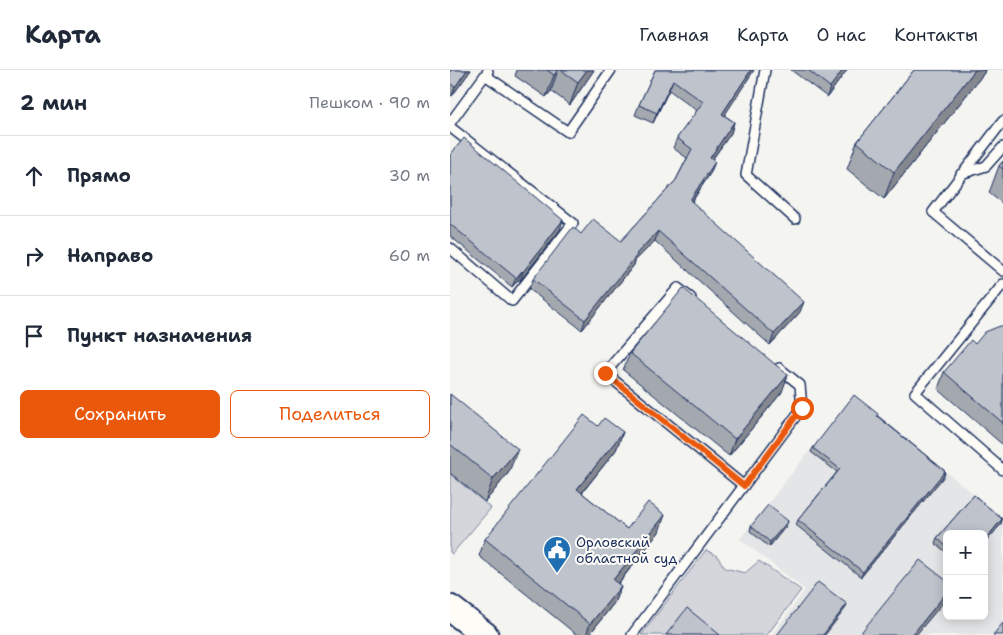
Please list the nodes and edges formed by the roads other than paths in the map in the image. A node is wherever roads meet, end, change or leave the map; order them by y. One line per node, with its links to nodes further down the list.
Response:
1 (611, 70): 3 (lane)
2 (764, 70): 9 (lane)
3 (487, 72): 5 (lane)
4 (1003, 121): 8 (lane)
5 (450, 124)
6 (450, 127): 10 (lane)
7 (1003, 147): 8 (lane)
8 (961, 174): 11 (lane)
9 (795, 219)
10 (450, 248)
11 (1003, 271)
12 (1003, 284): 15 (lane)
13 (701, 306): 16 (lane)
14 (769, 361): 16 (lane)
15 (1003, 470)
16 (744, 486): 19 (lane)
17 (450, 608): 18 (street)
18 (485, 635)
19 (632, 635)

